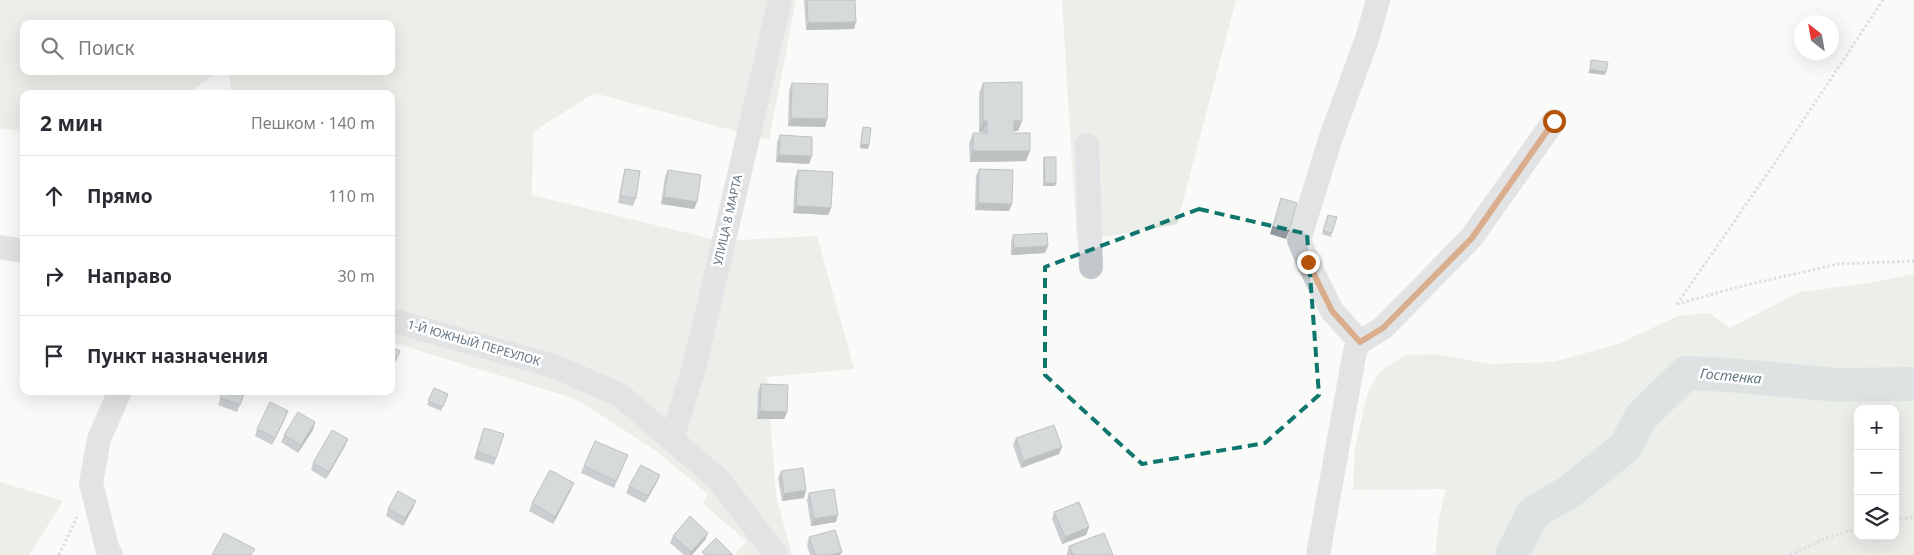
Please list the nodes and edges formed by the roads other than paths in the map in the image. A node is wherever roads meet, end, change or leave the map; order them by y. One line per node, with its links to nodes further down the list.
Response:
1 (780, 0): 11 (street, УЛИЦА 8 МАРТА)
2 (1378, 0): 9 (street)
3 (1554, 121): 9 (street)
4 (1087, 145): 7 (street)
5 (0, 247): 6 (street)
6 (20, 250)
7 (1091, 267)
8 (395, 321): 11 (street, 1-Й ЮЖНЫЙ ПЕРЕУЛОК)
9 (1360, 342): 14 (street)
10 (118, 395): 12 (street)
11 (672, 438): 13 (street)
12 (111, 555)
13 (776, 555)
14 (1318, 555)

